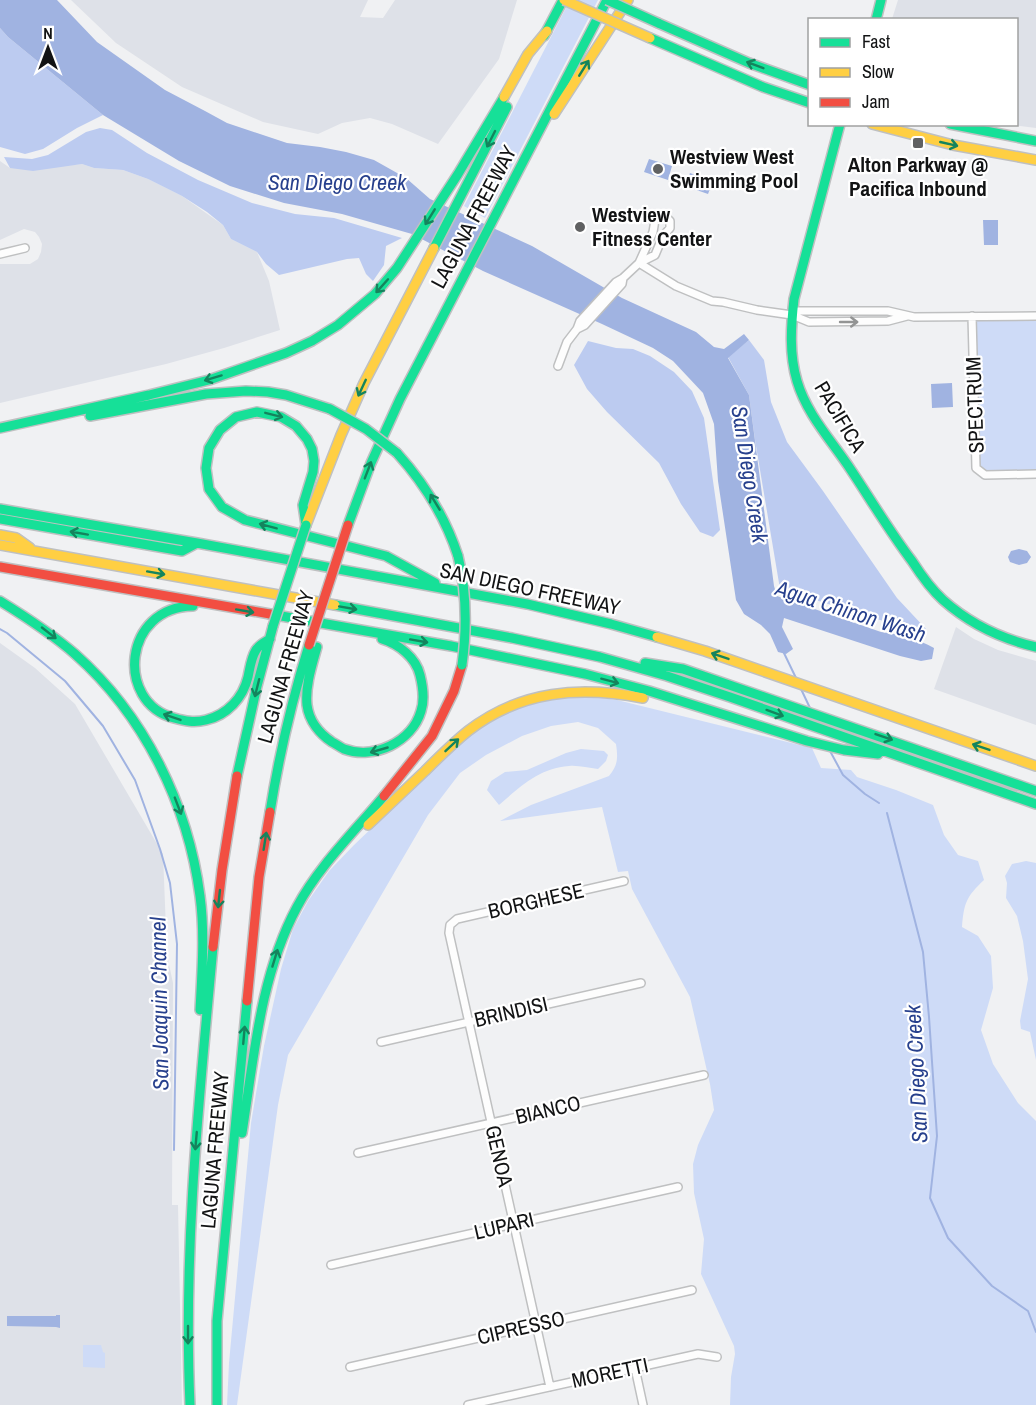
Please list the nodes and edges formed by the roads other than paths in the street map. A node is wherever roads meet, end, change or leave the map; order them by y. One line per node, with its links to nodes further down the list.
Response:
1 (564, 0): 6 (main road, LAGUNA FREEWAY); 8 (main road, bridge)
2 (607, 0): 7 (main road, one-way to 2, bridge); 12 (main road, LAGUNA FREEWAY)
3 (628, 0): 12 (main road, one-way to 3)
4 (881, 0): 5 (main road)
5 (876, 18)
6 (547, 31): 22 (main road, one-way to 22); 27 (main road, LAGUNA FREEWAY, one-way to 27)
7 (808, 84)
8 (808, 103)
9 (839, 126): 18 (main road, PACIFICA)
10 (880, 126): 14 (main road, one-way to 14)
11 (960, 126): 13 (main road)
12 (538, 133): 38 (main road, LAGUNA FREEWAY, one-way to 12, bridge)
13 (1036, 141)
14 (1036, 160)
15 (25, 248): 16 (street)
16 (0, 254)
17 (639, 263): 17 (street); 18 (street); 21 (street)
18 (792, 315): 19 (street); 39 (main road, PACIFICA)
19 (972, 316): 20 (street); 24 (street, SPECTRUM)
20 (1036, 316)
21 (558, 366)
22 (0, 428)
23 (0, 432): 46 (main road, one-way to 23, bridge)
24 (1036, 474)
25 (0, 509): 29 (main road, SAN DIEGO FREEWAY)
26 (0, 519): 29 (main road, one-way to 26)
27 (307, 519): 33 (main road, one-way to 27); 37 (main road, LAGUNA FREEWAY, bridge)
28 (0, 535): 31 (main road)
29 (197, 543): 33 (main road, SAN DIEGO FREEWAY)
30 (0, 545): 31 (main road)
31 (36, 552): 40 (main road, one-way to 40)
32 (0, 567): 35 (main road)
33 (447, 589): 43 (main road, SAN DIEGO FREEWAY, one-way to 33)
34 (0, 601): 53 (main road, one-way to 53)
35 (209, 604): 36 (main road, one-way to 36); 37 (main road, one-way to 35)
36 (299, 620): 38 (main road, one-way to 38); 41 (main road, one-way to 41)
37 (270, 639): 53 (main road, LAGUNA FREEWAY, one-way to 53)
38 (313, 646): 58 (main road, LAGUNA FREEWAY, one-way to 38)
39 (1036, 647)
40 (600, 657): 42 (main road, one-way to 42); 44 (main road, one-way to 44)
41 (713, 712): 42 (main road); 46 (main road, one-way to 41)
42 (903, 758): 45 (main road)
43 (1036, 766)
44 (1036, 791)
45 (1036, 804)
46 (324, 867): 58 (main road, one-way to 46)
47 (624, 881): 48 (street, BORGHESE)
48 (450, 925): 50 (street, GENOA)
49 (641, 983): 50 (street, BRINDISI)
50 (469, 1022): 51 (street, BRINDISI); 54 (street, GENOA)
51 (381, 1042)
52 (704, 1075): 54 (street, BIANCO)
53 (201, 1082): 67 (main road, LAGUNA FREEWAY, one-way to 67)
54 (491, 1123): 55 (street, BIANCO); 57 (street, GENOA)
55 (358, 1153)
56 (678, 1187): 57 (street, LUPARI)
57 (514, 1224): 59 (street, LUPARI); 61 (street, GENOA)
58 (225, 1240): 68 (main road, LAGUNA FREEWAY)
59 (331, 1265)
60 (692, 1290): 61 (street, CIPRESSO)
61 (537, 1325): 63 (street, CIPRESSO); 65 (street, GENOA)
62 (717, 1357): 64 (street, MORETTI)
63 (350, 1367)
64 (635, 1368): 65 (street, MORETTI); 70 (street)
65 (550, 1387): 66 (street, MORETTI)
66 (502, 1401): 69 (street, MORETTI)
67 (190, 1405)
68 (217, 1405)
69 (468, 1405)
70 (643, 1405)

